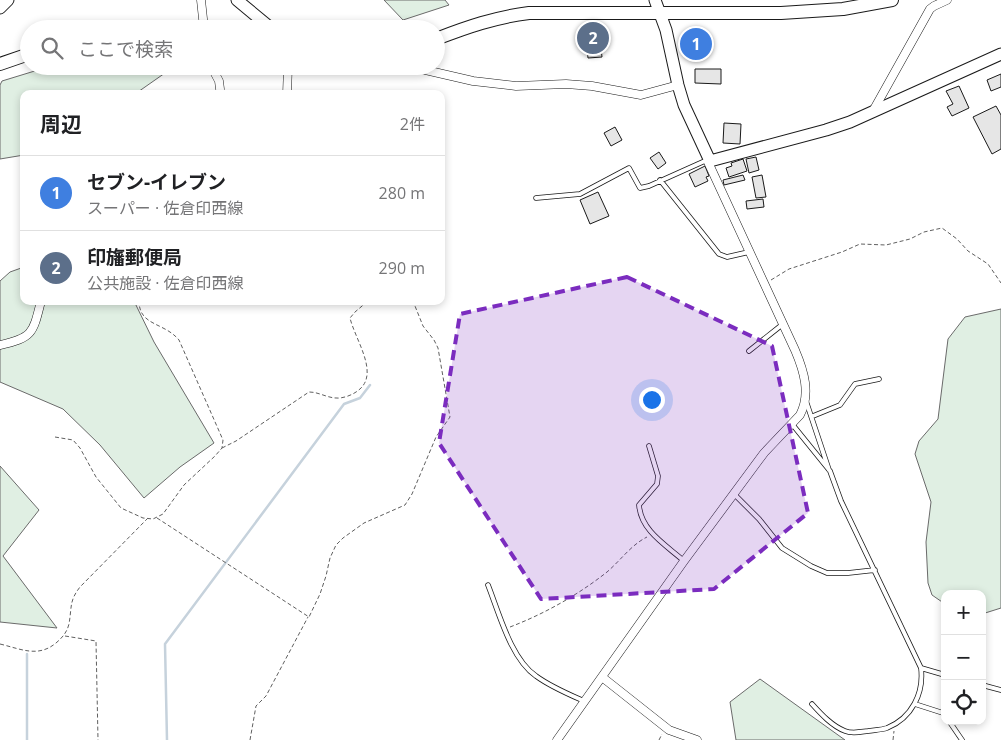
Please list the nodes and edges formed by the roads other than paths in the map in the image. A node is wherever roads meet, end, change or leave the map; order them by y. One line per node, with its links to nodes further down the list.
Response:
1 (8, 0): 7 (street)
2 (201, 0): 8 (street)
3 (237, 0): 9 (street)
4 (892, 0): 6 (main road)
5 (947, 0): 20 (street)
6 (656, 6): 10 (main road); 17 (street)
7 (0, 8)
8 (203, 20)
9 (261, 20)
10 (445, 35)
11 (1001, 54): 20 (street)
12 (20, 57): 13 (main road)
13 (0, 64)
14 (216, 75): 18 (street)
15 (287, 75): 19 (street)
16 (445, 75): 17 (street)
17 (678, 86): 21 (street)
18 (220, 89)
19 (286, 90)
20 (872, 113): 21 (street)
21 (709, 160): 22 (lane); 24 (street)
22 (660, 180): 23 (lane); 24 (lane)
23 (536, 198)
24 (750, 252): 26 (street)
25 (40, 305): 27 (street)
26 (783, 324): 28 (lane); 30 (street)
27 (0, 345)
28 (749, 351)
29 (879, 379): 31 (lane)
30 (806, 399): 31 (lane); 32 (street)
31 (813, 416): 34 (lane)
32 (792, 424): 34 (lane); 35 (street)
33 (649, 446): 36 (lane)
34 (830, 471): 37 (lane)
35 (734, 494): 36 (street); 37 (lane)
36 (684, 560): 41 (street)
37 (875, 570): 39 (lane)
38 (488, 586): 44 (lane)
39 (921, 668): 40 (lane); 46 (lane)
40 (941, 674)
41 (602, 677): 44 (street); 50 (street)
42 (986, 686): 43 (lane)
43 (1001, 690)
44 (584, 701): 49 (street)
45 (812, 704): 46 (lane)
46 (915, 704): 47 (lane)
47 (941, 712)
48 (952, 725): 51 (lane)
49 (557, 740)
50 (697, 740)
51 (962, 740)

